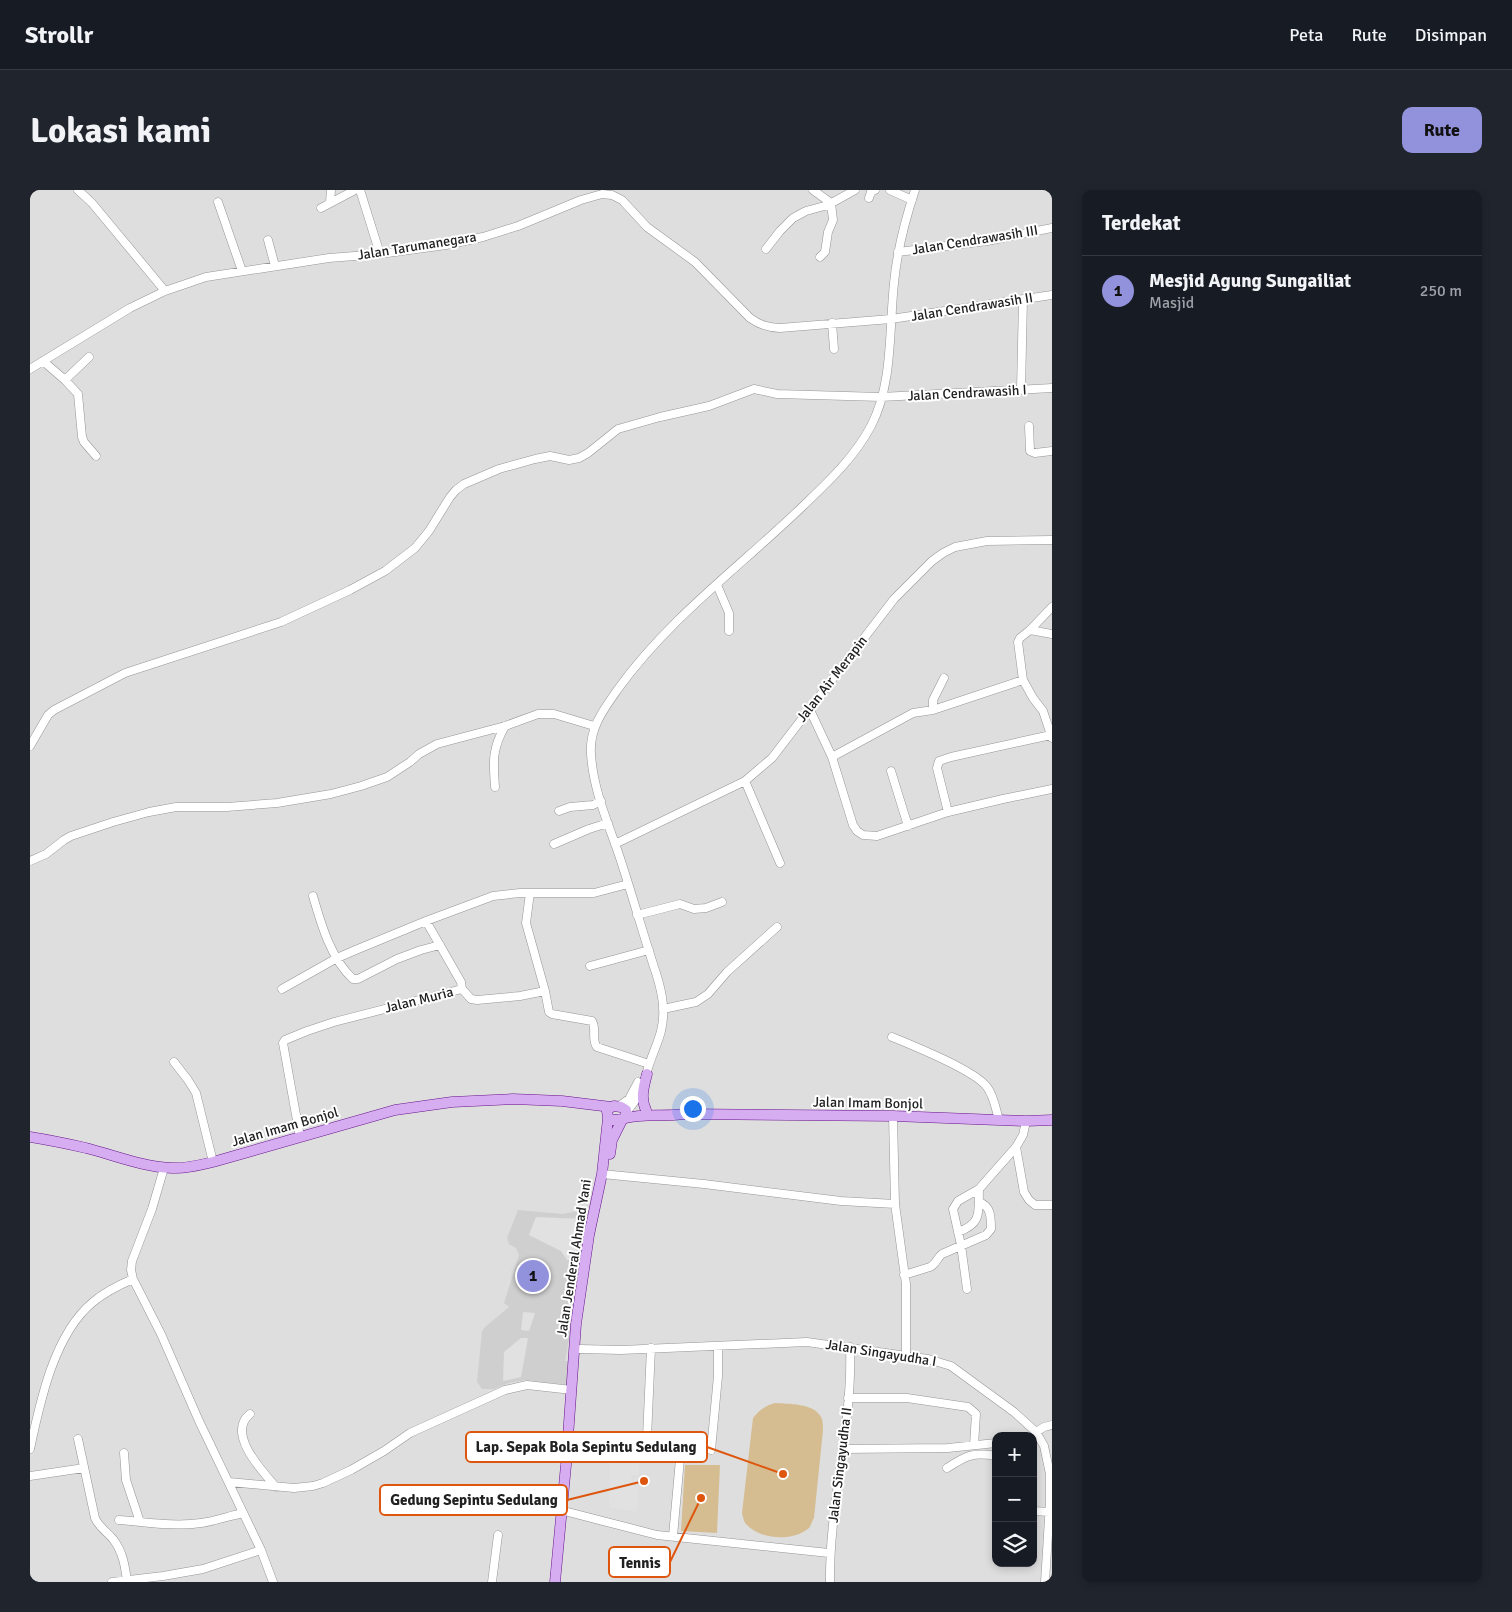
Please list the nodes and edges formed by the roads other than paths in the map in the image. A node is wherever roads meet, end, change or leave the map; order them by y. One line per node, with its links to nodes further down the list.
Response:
1 (78, 190): 26 (street)
2 (331, 190): 15 (street)
3 (355, 190): 15 (street)
4 (360, 190): 22 (street)
5 (813, 190): 16 (street)
6 (855, 190): 16 (street)
7 (875, 190): 12 (street)
8 (890, 190): 13 (street)
9 (915, 190): 13 (street)
10 (609, 192): 11 (street, Jalan Tarumanegara); 30 (street, Jalan Tarumanegara)
11 (590, 194): 22 (street, Jalan Tarumanegara)
12 (870, 198)
13 (912, 200): 21 (street)
14 (218, 202): 25 (street)
15 (330, 202): 17 (street)
16 (830, 203): 20 (street); 23 (street)
17 (322, 208)
18 (1052, 228): 21 (street, Jalan Cendrawasih III)
19 (268, 240): 24 (street)
20 (766, 249)
21 (898, 252): 29 (street)
22 (380, 254): 24 (street, Jalan Tarumanegara)
23 (820, 257)
24 (275, 266): 25 (street, Jalan Tarumanegara)
25 (242, 271): 26 (street, Jalan Tarumanegara)
26 (164, 291): 33 (street, Jalan Tarumanegara)
27 (1052, 295): 28 (street, Jalan Cendrawasih II)
28 (1022, 299): 29 (street, Jalan Cendrawasih II); 37 (street)
29 (892, 319): 30 (street, Jalan Tarumanegara); 38 (street)
30 (832, 323): 31 (street)
31 (834, 348)
32 (89, 357): 35 (street)
33 (43, 361): 34 (street, Jalan Tarumanegara); 35 (street)
34 (30, 369)
35 (65, 380): 41 (street)
36 (1052, 388): 37 (street, Jalan Cendrawasih I)
37 (1021, 390): 38 (street, Jalan Cendrawasih I)
38 (881, 398): 43 (street); 57 (street, Jalan Cendrawasih I)
39 (1028, 426): 40 (street)
40 (1052, 452)
41 (96, 456)
42 (1052, 540): 51 (street, Jalan Air Merapin)
43 (717, 585): 46 (street); 55 (street)
44 (1052, 607): 45 (street)
45 (1030, 630): 47 (street); 49 (street)
46 (730, 631)
47 (1052, 634)
48 (944, 678): 52 (street)
49 (1023, 680): 52 (street); 53 (street)
50 (1052, 707): 53 (street)
51 (809, 708): 58 (street); 60 (street, Jalan Air Merapin)
52 (933, 710): 58 (street)
53 (1043, 711): 56 (street)
54 (505, 726): 55 (street); 61 (street); 70 (street)
55 (594, 726): 63 (street)
56 (1052, 736): 65 (street)
57 (30, 746)
58 (832, 757): 67 (street)
59 (891, 771): 67 (street)
60 (745, 781): 69 (street, Jalan Air Merapin); 71 (street)
61 (495, 787)
62 (1052, 789): 65 (street)
63 (601, 801): 64 (street); 66 (street)
64 (559, 811)
65 (948, 812): 67 (street)
66 (608, 823): 68 (street); 69 (street)
67 (908, 826)
68 (554, 844)
69 (615, 844): 72 (street)
70 (30, 861)
71 (780, 863)
72 (628, 884): 73 (street); 76 (street)
73 (530, 893): 77 (street); 85 (street)
74 (313, 896): 81 (street)
75 (722, 902): 76 (street)
76 (637, 915): 80 (street)
77 (426, 920): 79 (street, Jalan Muria); 81 (street)
78 (777, 927): 86 (street)
79 (440, 945): 81 (street); 84 (street, Jalan Muria)
80 (648, 950): 82 (street); 86 (street)
81 (337, 958): 83 (street)
82 (590, 966)
83 (282, 989)
84 (462, 989): 85 (street); 98 (street, Jalan Muria)
85 (545, 992): 89 (street)
86 (663, 1008): 89 (street)
87 (892, 1037): 94 (street)
88 (174, 1062): 100 (street)
89 (648, 1068): 90 (main road); 91 (street)
90 (646, 1110): 91 (main road, Jalan Imam Bonjol); 92 (main road, Jalan Imam Bonjol)
91 (618, 1114): 92 (main road, Jalan Imam Bonjol); 98 (main road, Jalan Imam Bonjol); 102 (main road, Jalan Jenderal Ahmad Yani)
92 (684, 1114): 93 (main road, Jalan Imam Bonjol)
93 (894, 1116): 94 (main road, Jalan Imam Bonjol); 105 (street)
94 (998, 1120): 96 (main road, Jalan Imam Bonjol)
95 (1052, 1120): 96 (main road, Jalan Imam Bonjol)
96 (1026, 1121): 99 (street)
97 (30, 1137): 101 (main road, Jalan Imam Bonjol)
98 (300, 1137): 100 (main road, Jalan Imam Bonjol)
99 (1016, 1147): 103 (street); 106 (street)
100 (213, 1162): 101 (main road, Jalan Imam Bonjol)
101 (164, 1168): 110 (street)
102 (604, 1174): 105 (street); 115 (main road, Jalan Jenderal Ahmad Yani); 117 (main road, Jalan Jenderal Ahmad Yani)
103 (979, 1189): 104 (street); 107 (street)
104 (979, 1202): 107 (street); 108 (street)
105 (895, 1204): 109 (street)
106 (1052, 1205)
107 (958, 1232): 108 (street)
108 (961, 1246): 109 (street); 111 (street)
109 (904, 1275): 116 (street)
110 (133, 1279): 127 (street); 136 (street)
111 (967, 1289)
112 (718, 1346): 113 (street, Jalan Singayudha I); 114 (street, Jalan Singayudha I); 129 (street)
113 (850, 1347): 116 (street, Jalan Singayudha I); 118 (street, Jalan Singayudha II)
114 (651, 1348): 115 (street, Jalan Singayudha I); 123 (street)
115 (580, 1349): 140 (main road, Jalan Jenderal Ahmad Yani)
116 (906, 1356): 121 (street, Jalan Singayudha I)
117 (572, 1390): 137 (street); 152 (main road, Jalan Jenderal Ahmad Yani)
118 (848, 1398): 126 (street); 128 (street, Jalan Singayudha II)
119 (250, 1414): 137 (street)
120 (1052, 1425): 122 (street)
121 (1033, 1432)
122 (1037, 1436): 138 (street)
123 (647, 1437)
124 (78, 1439): 133 (street)
125 (992, 1443): 126 (street)
126 (974, 1445): 128 (street)
127 (30, 1449)
128 (842, 1449): 147 (street, Jalan Singayudha II)
129 (711, 1450)
130 (124, 1453): 143 (street)
131 (992, 1455): 134 (street)
132 (680, 1459): 145 (street)
133 (84, 1468): 135 (street); 148 (street)
134 (947, 1468)
135 (30, 1476)
136 (229, 1482): 137 (street); 141 (street)
137 (276, 1487)
138 (1051, 1506): 139 (street); 155 (street)
139 (1037, 1510)
140 (568, 1512): 145 (street); 153 (main road, Jalan Jenderal Ahmad Yani)
141 (243, 1513): 143 (street); 146 (street)
142 (119, 1520): 143 (street)
143 (140, 1522)
144 (498, 1535): 151 (street)
145 (673, 1536): 147 (street)
146 (261, 1550): 148 (street); 150 (street)
147 (829, 1553): 154 (street, Jalan Singayudha II)
148 (127, 1581): 149 (street)
149 (112, 1582)
150 (273, 1582)
151 (492, 1582)
152 (555, 1582)
153 (561, 1582)
154 (830, 1582)
155 (1045, 1582)

